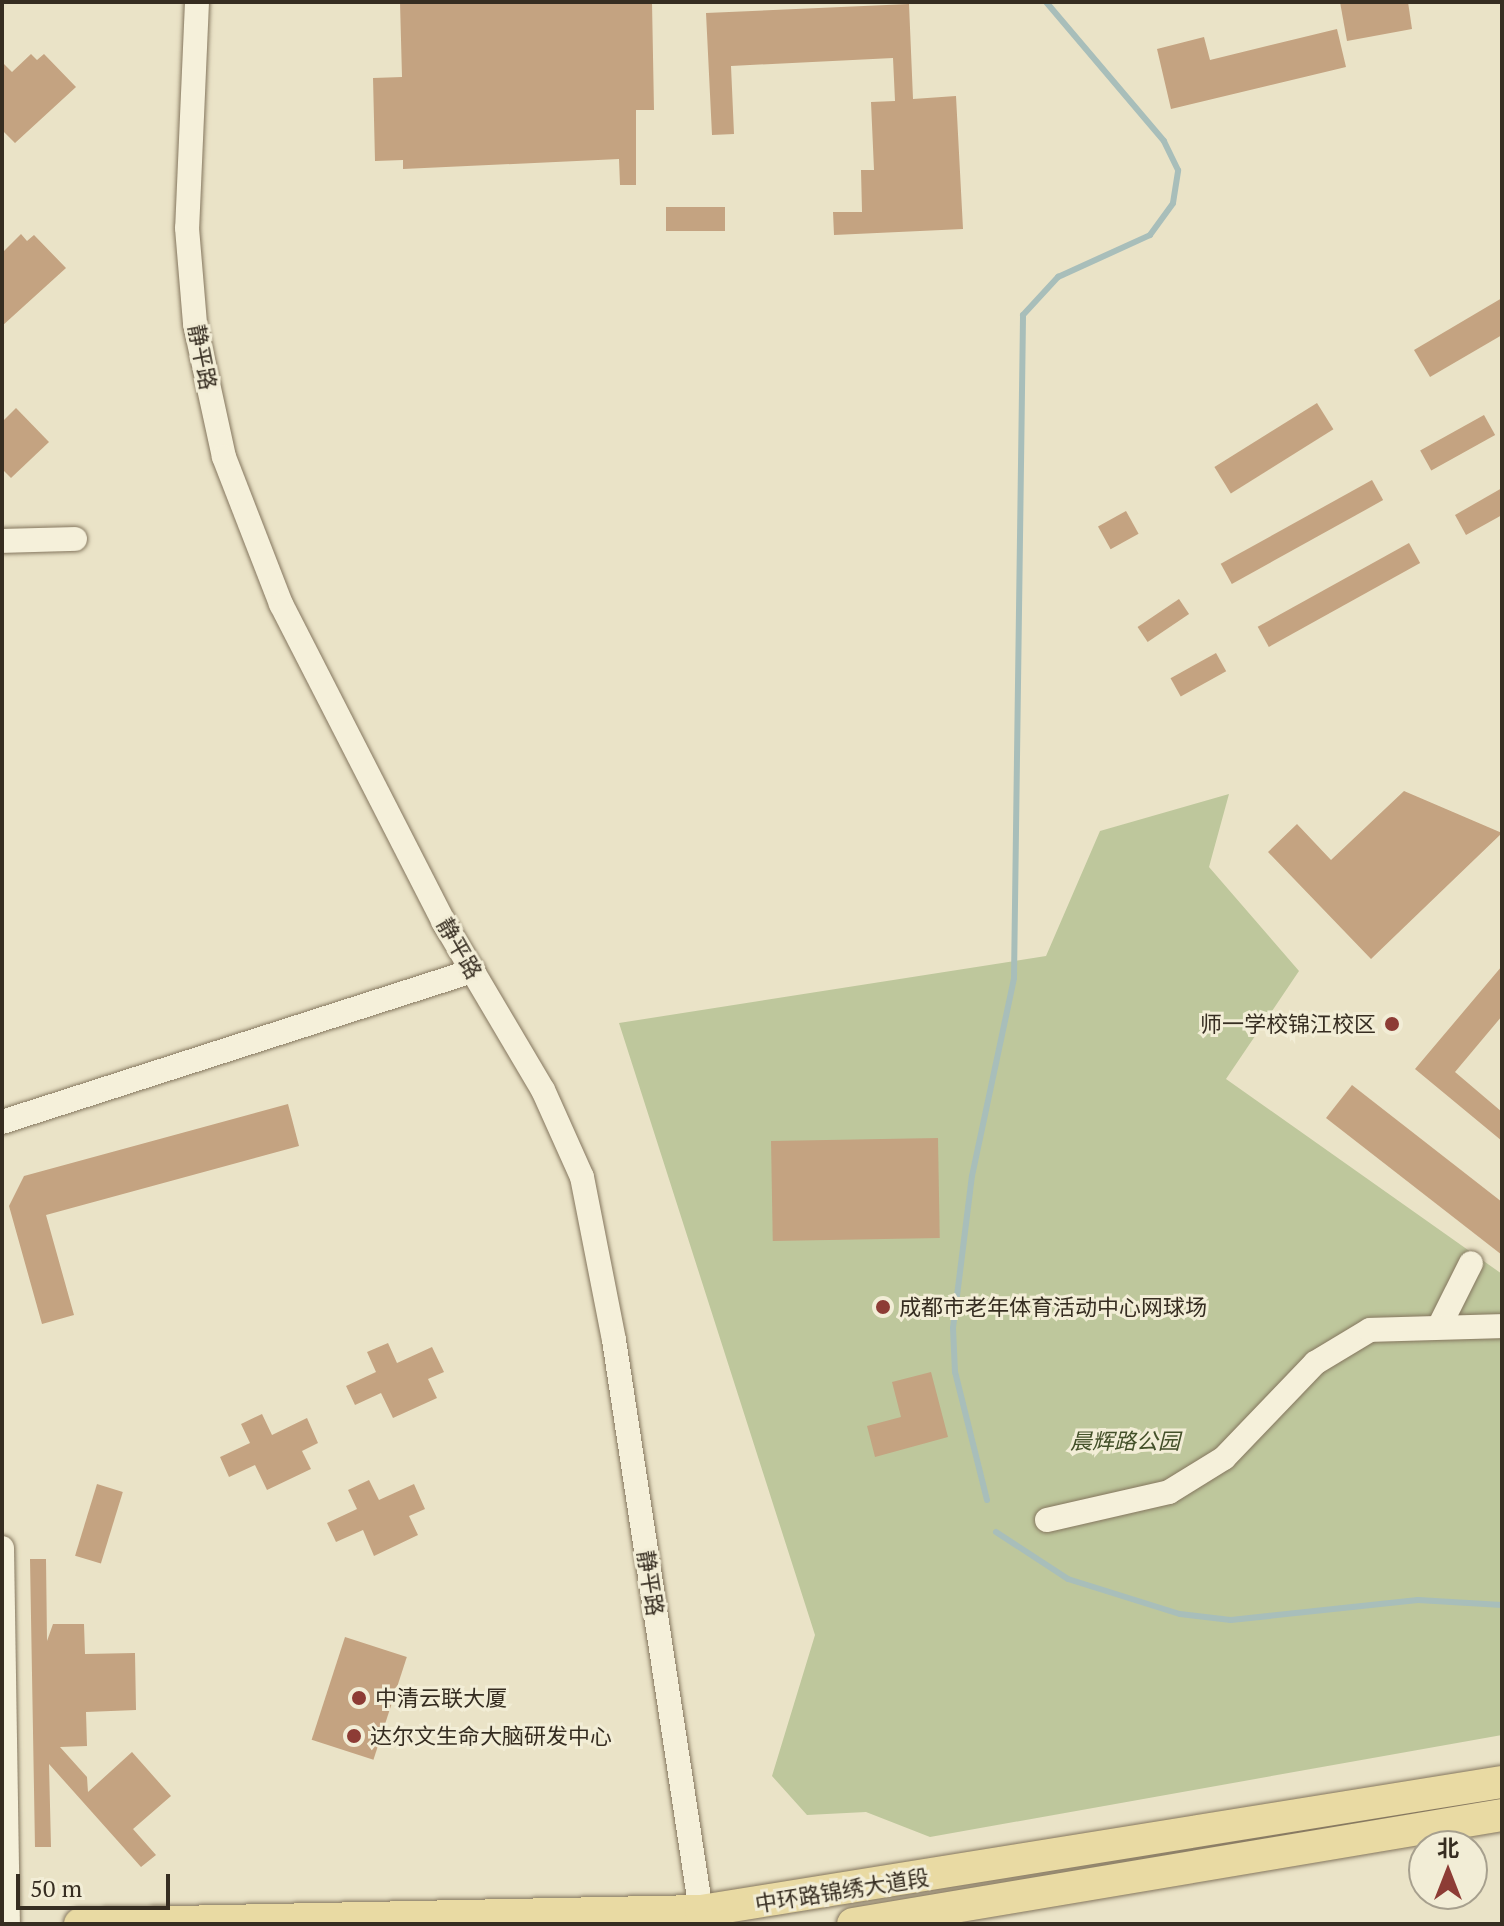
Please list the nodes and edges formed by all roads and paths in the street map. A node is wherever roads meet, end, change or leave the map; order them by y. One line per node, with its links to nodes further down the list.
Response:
1 (197, 2): 4 (street, 静平路)
2 (75, 539): 3 (street)
3 (2, 541)
4 (473, 971): 5 (street); 13 (street, 静平路)
5 (2, 1122)
6 (1471, 1263): 7 (street)
7 (1440, 1325): 8 (street); 9 (street)
8 (1502, 1326)
9 (1047, 1520)
10 (2, 1548): 14 (street)
11 (1502, 1782): 13 (main road, 中环路锦绣大道段)
12 (1502, 1815): 16 (main road, 中环路锦绣大道段)
13 (703, 1920): 15 (main road, 中环路锦绣大道段)
14 (8, 1924)
15 (80, 1924)
16 (853, 1924)

